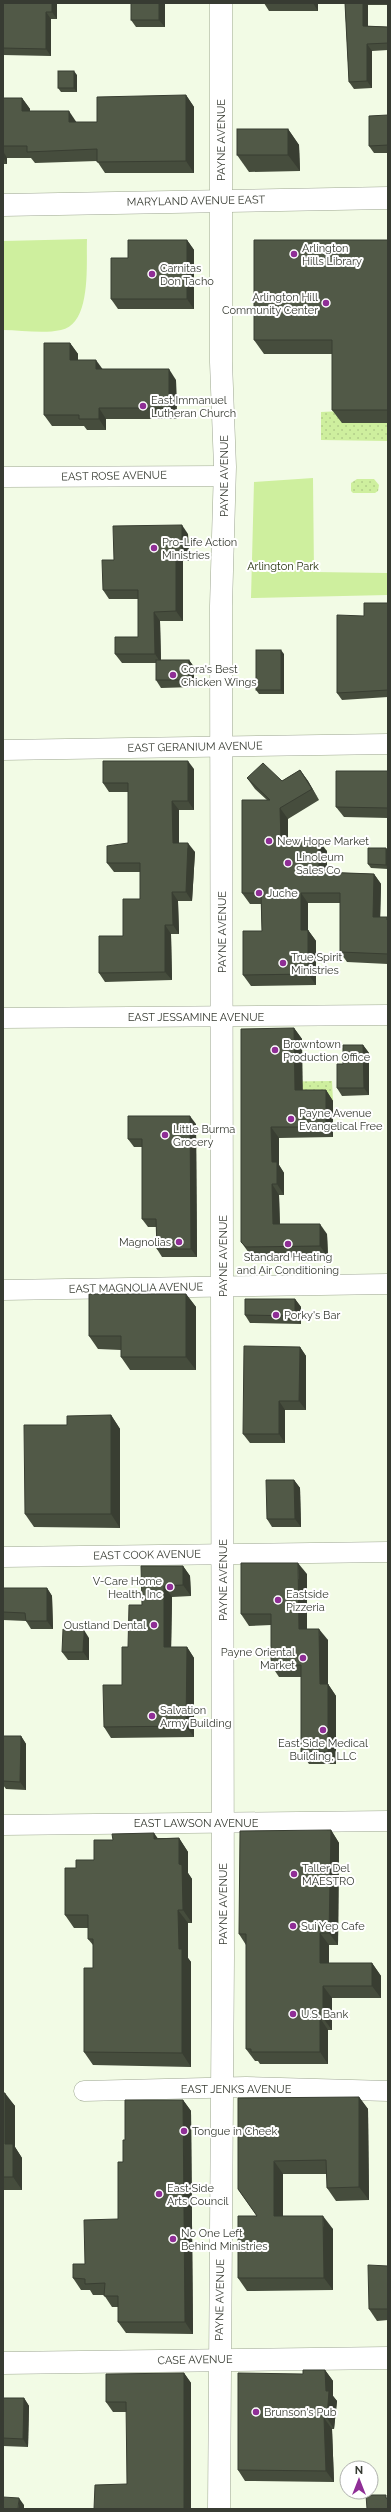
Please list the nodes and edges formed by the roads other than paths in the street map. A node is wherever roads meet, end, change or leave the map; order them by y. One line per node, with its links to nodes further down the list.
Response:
1 (221, 3): 3 (street, PAYNE AVENUE)
2 (388, 198): 3 (street, MARYLAND AVENUE EAST)
3 (221, 201): 4 (street, MARYLAND AVENUE EAST); 5 (street, PAYNE AVENUE)
4 (3, 205)
5 (225, 476): 6 (street, EAST ROSE AVENUE); 8 (street, PAYNE AVENUE)
6 (3, 477)
7 (388, 744): 8 (street, EAST GERANIUM AVENUE)
8 (222, 746): 9 (street, EAST GERANIUM AVENUE); 11 (street, PAYNE AVENUE)
9 (3, 750)
10 (388, 1016): 11 (street, EAST JESSAMINE AVENUE)
11 (222, 1017): 12 (street, EAST JESSAMINE AVENUE); 14 (street, PAYNE AVENUE)
12 (3, 1018)
13 (388, 1284): 14 (street, EAST MAGNOLIA AVENUE)
14 (223, 1287): 15 (street, EAST MAGNOLIA AVENUE); 17 (street, PAYNE AVENUE)
15 (3, 1290)
16 (388, 1552): 17 (street, EAST COOK AVENUE)
17 (223, 1554): 18 (street, EAST COOK AVENUE); 20 (street, PAYNE AVENUE)
18 (3, 1558)
19 (388, 1820): 20 (street, EAST LAWSON AVENUE)
20 (223, 1824): 21 (street, EAST LAWSON AVENUE); 22 (street, PAYNE AVENUE)
21 (3, 1825)
22 (222, 2088): 23 (street, EAST JENKS AVENUE); 24 (street, EAST JENKS AVENUE); 26 (street, PAYNE AVENUE)
23 (388, 2090)
24 (84, 2091)
25 (388, 2358): 26 (street, CASE AVENUE)
26 (219, 2359): 27 (street, CASE AVENUE); 28 (street, PAYNE AVENUE)
27 (3, 2363)
28 (219, 2509)

